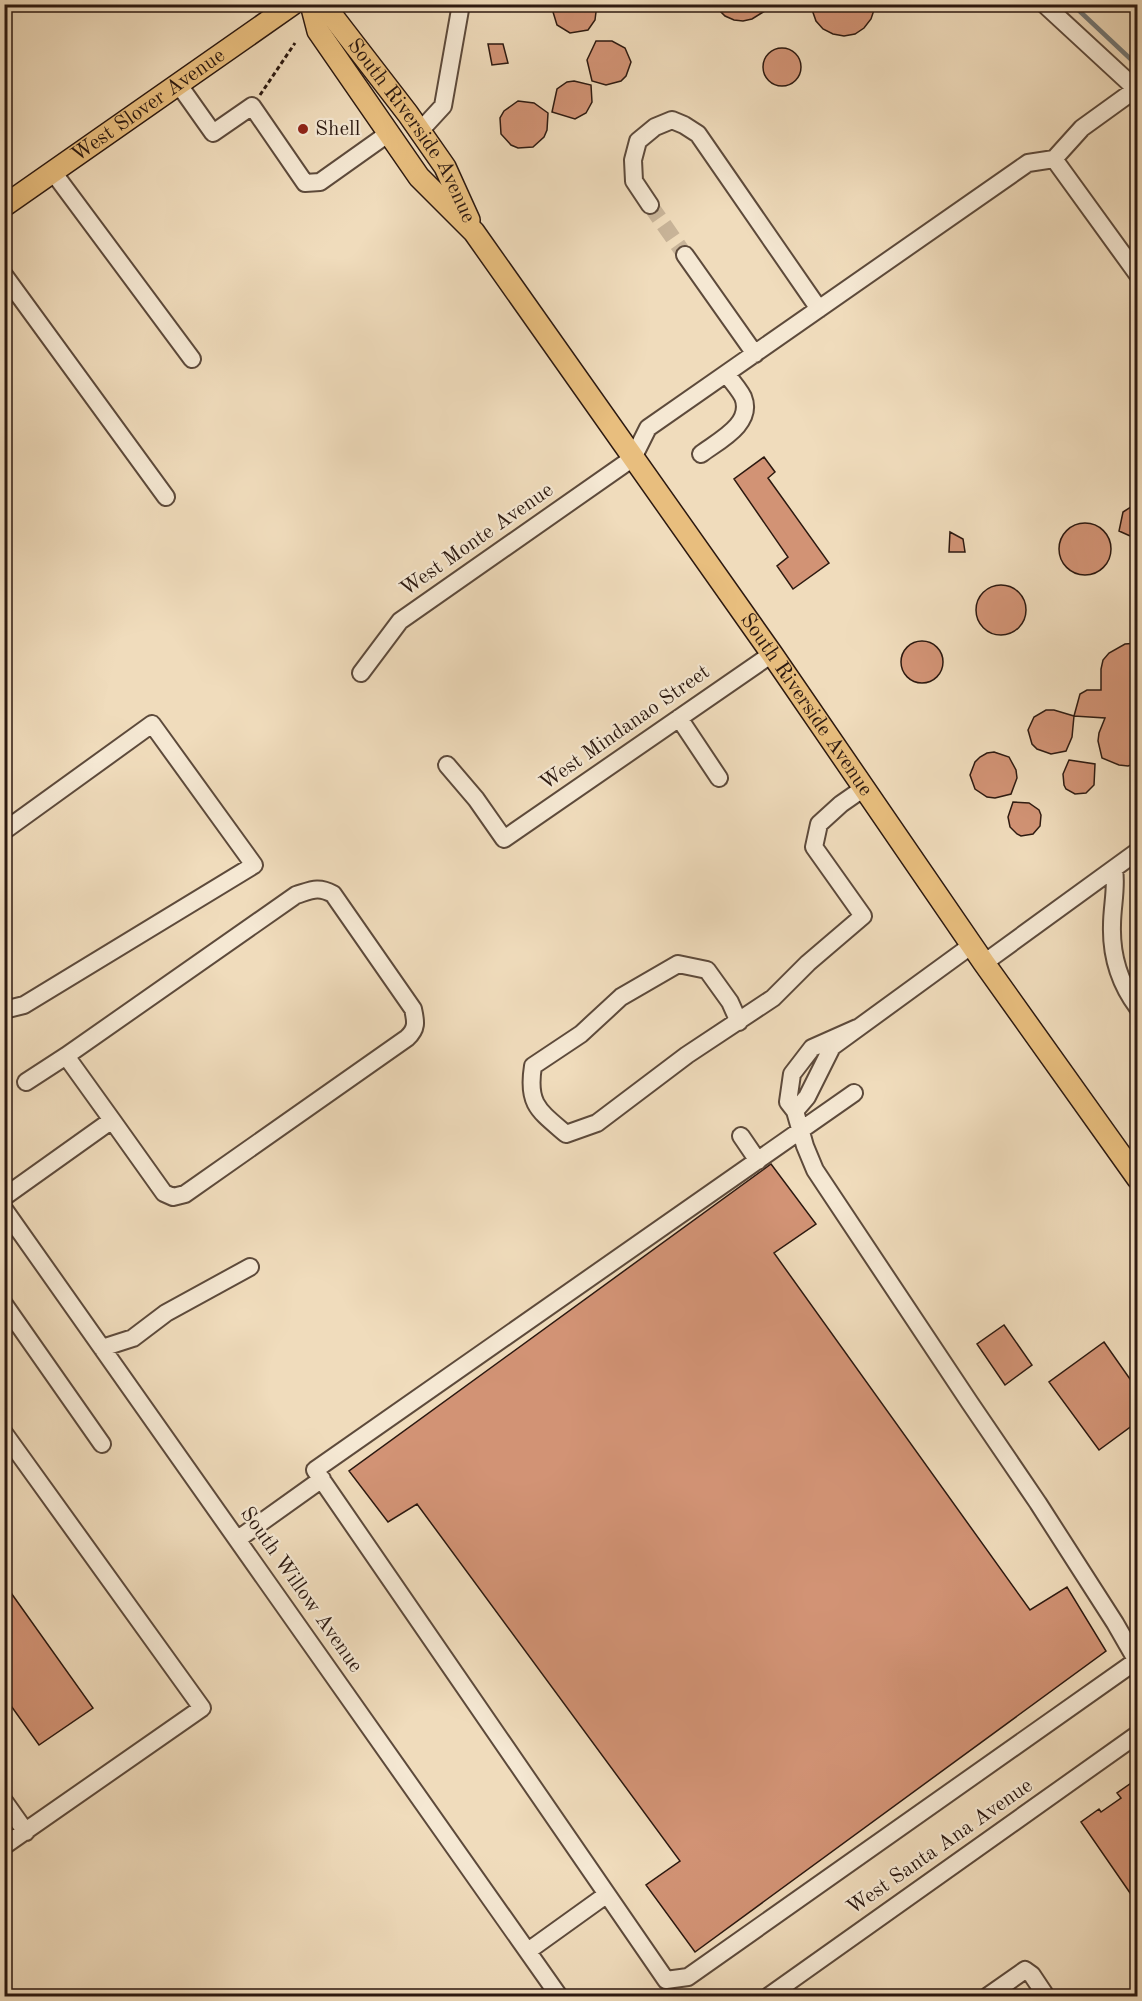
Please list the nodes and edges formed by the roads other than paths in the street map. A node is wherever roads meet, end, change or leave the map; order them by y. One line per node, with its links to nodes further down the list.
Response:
1 (293, 4): 6 (main road, West Slover Avenue)
2 (311, 4): 8 (main road, South Riverside Avenue)
3 (319, 4): 7 (main road, South Riverside Avenue)
4 (461, 4): 7 (street)
5 (1044, 4): 9 (street)
6 (179, 85): 8 (street); 10 (main road, West Slover Avenue)
7 (420, 131): 13 (main road, South Riverside Avenue)
8 (389, 133): 13 (main road, South Riverside Avenue)
9 (1054, 159): 15 (street); 17 (street)
10 (53, 172): 12 (main road, West Slover Avenue); 19 (street)
11 (650, 205): 17 (street)
12 (4, 206)
13 (474, 232): 22 (main road, South Riverside Avenue)
14 (685, 255): 18 (street)
15 (1134, 264)
16 (4, 275): 23 (street)
17 (819, 309): 18 (street)
18 (755, 354): 20 (street)
19 (192, 359)
20 (726, 374): 21 (street); 22 (street)
21 (701, 454)
22 (633, 458): 24 (main road, South Riverside Avenue); 25 (street, West Monte Avenue)
23 (166, 497)
24 (771, 654): 26 (street, West Mindanao Street); 29 (main road, South Riverside Avenue)
25 (361, 673)
26 (679, 718): 27 (street, West Mindanao Street); 28 (street)
27 (447, 765)
28 (719, 778)
29 (864, 788): 33 (main road, South Riverside Avenue); 37 (street)
30 (4, 831): 36 (street)
31 (1137, 851): 32 (street)
32 (1114, 869): 34 (street); 35 (street)
33 (972, 945): 34 (main road, South Riverside Avenue); 42 (street)
34 (984, 963): 45 (main road, South Riverside Avenue)
35 (1137, 1008)
36 (4, 1010)
37 (740, 1022): 37 (street)
38 (66, 1056): 39 (street); 41 (street); 41 (street)
39 (26, 1082)
40 (854, 1093): 42 (street)
41 (112, 1120): 46 (street)
42 (800, 1132): 44 (street); 55 (street)
43 (741, 1136): 44 (street)
44 (758, 1161): 53 (street)
45 (1135, 1169)
46 (4, 1197)
47 (4, 1209): 50 (street, South Willow Avenue)
48 (250, 1267): 50 (street)
49 (4, 1304): 52 (street)
50 (102, 1348): 54 (street, South Willow Avenue)
51 (4, 1432): 58 (street)
52 (102, 1444)
53 (322, 1479): 54 (street); 60 (street)
54 (238, 1539): 61 (street, South Willow Avenue)
55 (1137, 1662): 60 (street)
56 (1137, 1734): 63 (street, West Santa Ana Avenue)
57 (4, 1801): 58 (street)
58 (26, 1832): 59 (street)
59 (4, 1846)
60 (606, 1895): 61 (street)
61 (528, 1951): 62 (street, South Willow Avenue)
62 (559, 1996)
63 (769, 1996)
64 (988, 1996): 65 (street)
65 (1046, 1996)

